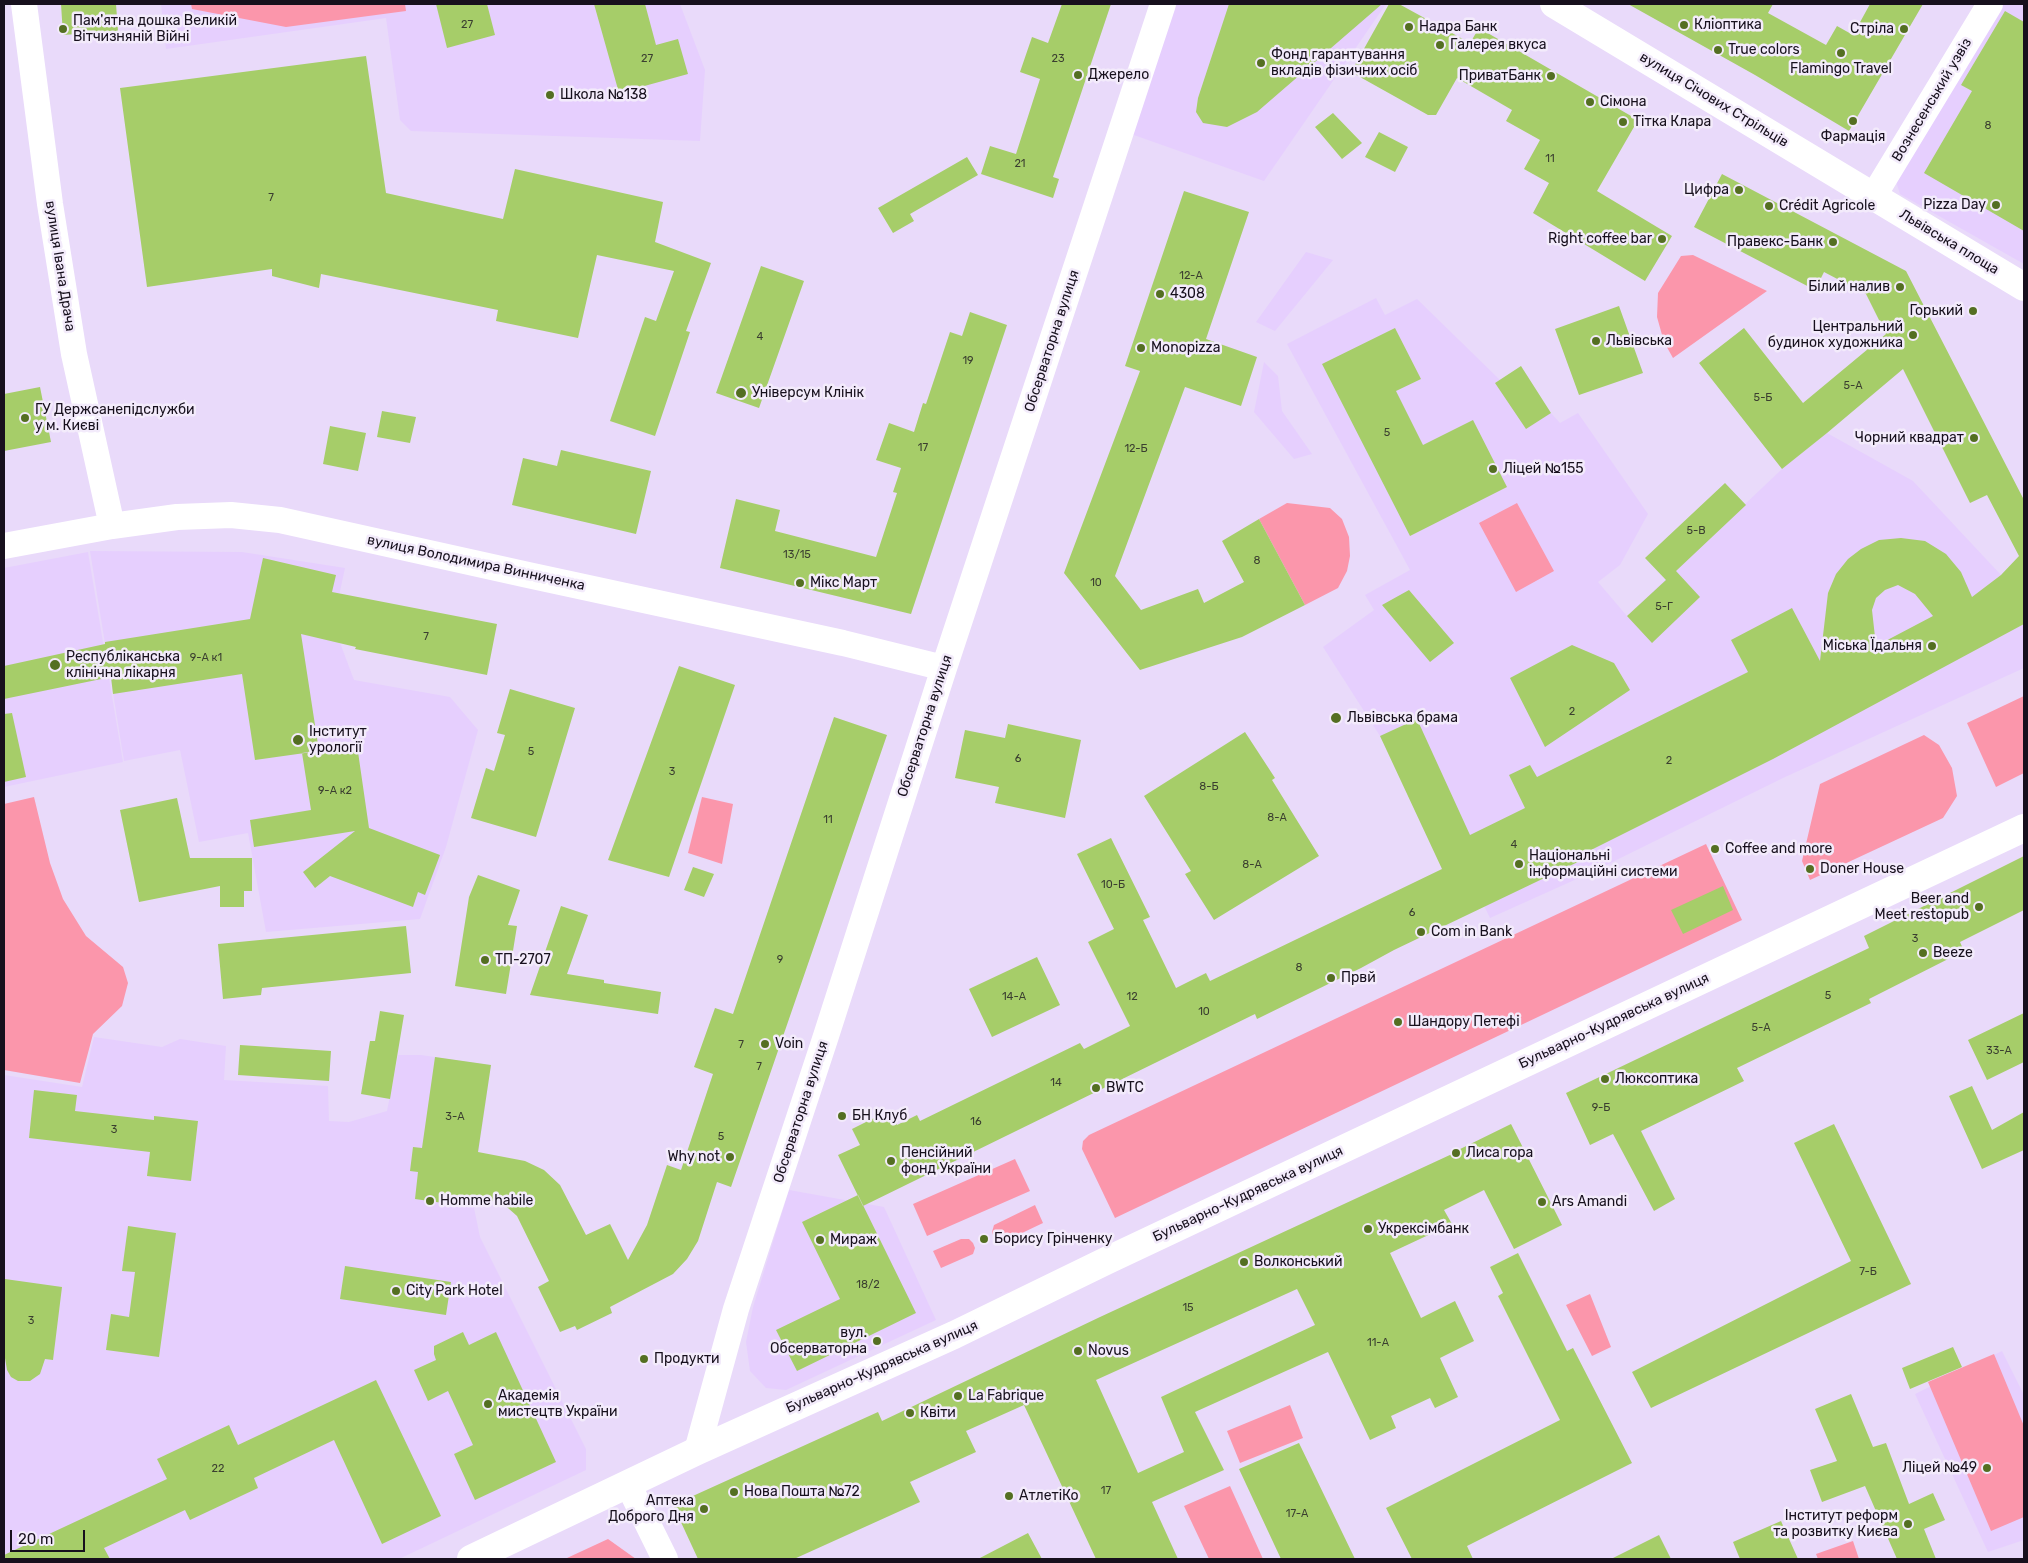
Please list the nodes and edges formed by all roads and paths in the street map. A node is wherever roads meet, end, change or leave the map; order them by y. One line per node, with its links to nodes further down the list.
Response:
1 (24, 4): 7 (street, вулиця Івана Драча)
2 (1163, 4): 9 (street, Обсерваторна вулиця)
3 (1554, 4): 5 (main road, вулиця Січових Стрільців)
4 (1990, 4): 5 (street, Вознесенський узвіз)
5 (1874, 198): 6 (main road, Львівська площа)
6 (2024, 287)
7 (112, 526): 8 (street, вулиця Володимира Винниченка); 9 (street, вулиця Володимира Винниченка)
8 (4, 546)
9 (944, 668): 11 (street, Обсерваторна вулиця)
10 (2024, 828): 11 (main road, Бульварно-Кудрявська вулиця)
11 (697, 1451): 12 (main road, Бульварно-Кудрявська вулиця)
12 (628, 1484): 13 (main road, Бульварно-Кудрявська вулиця); 14 (street)
13 (472, 1559)
14 (665, 1559)

